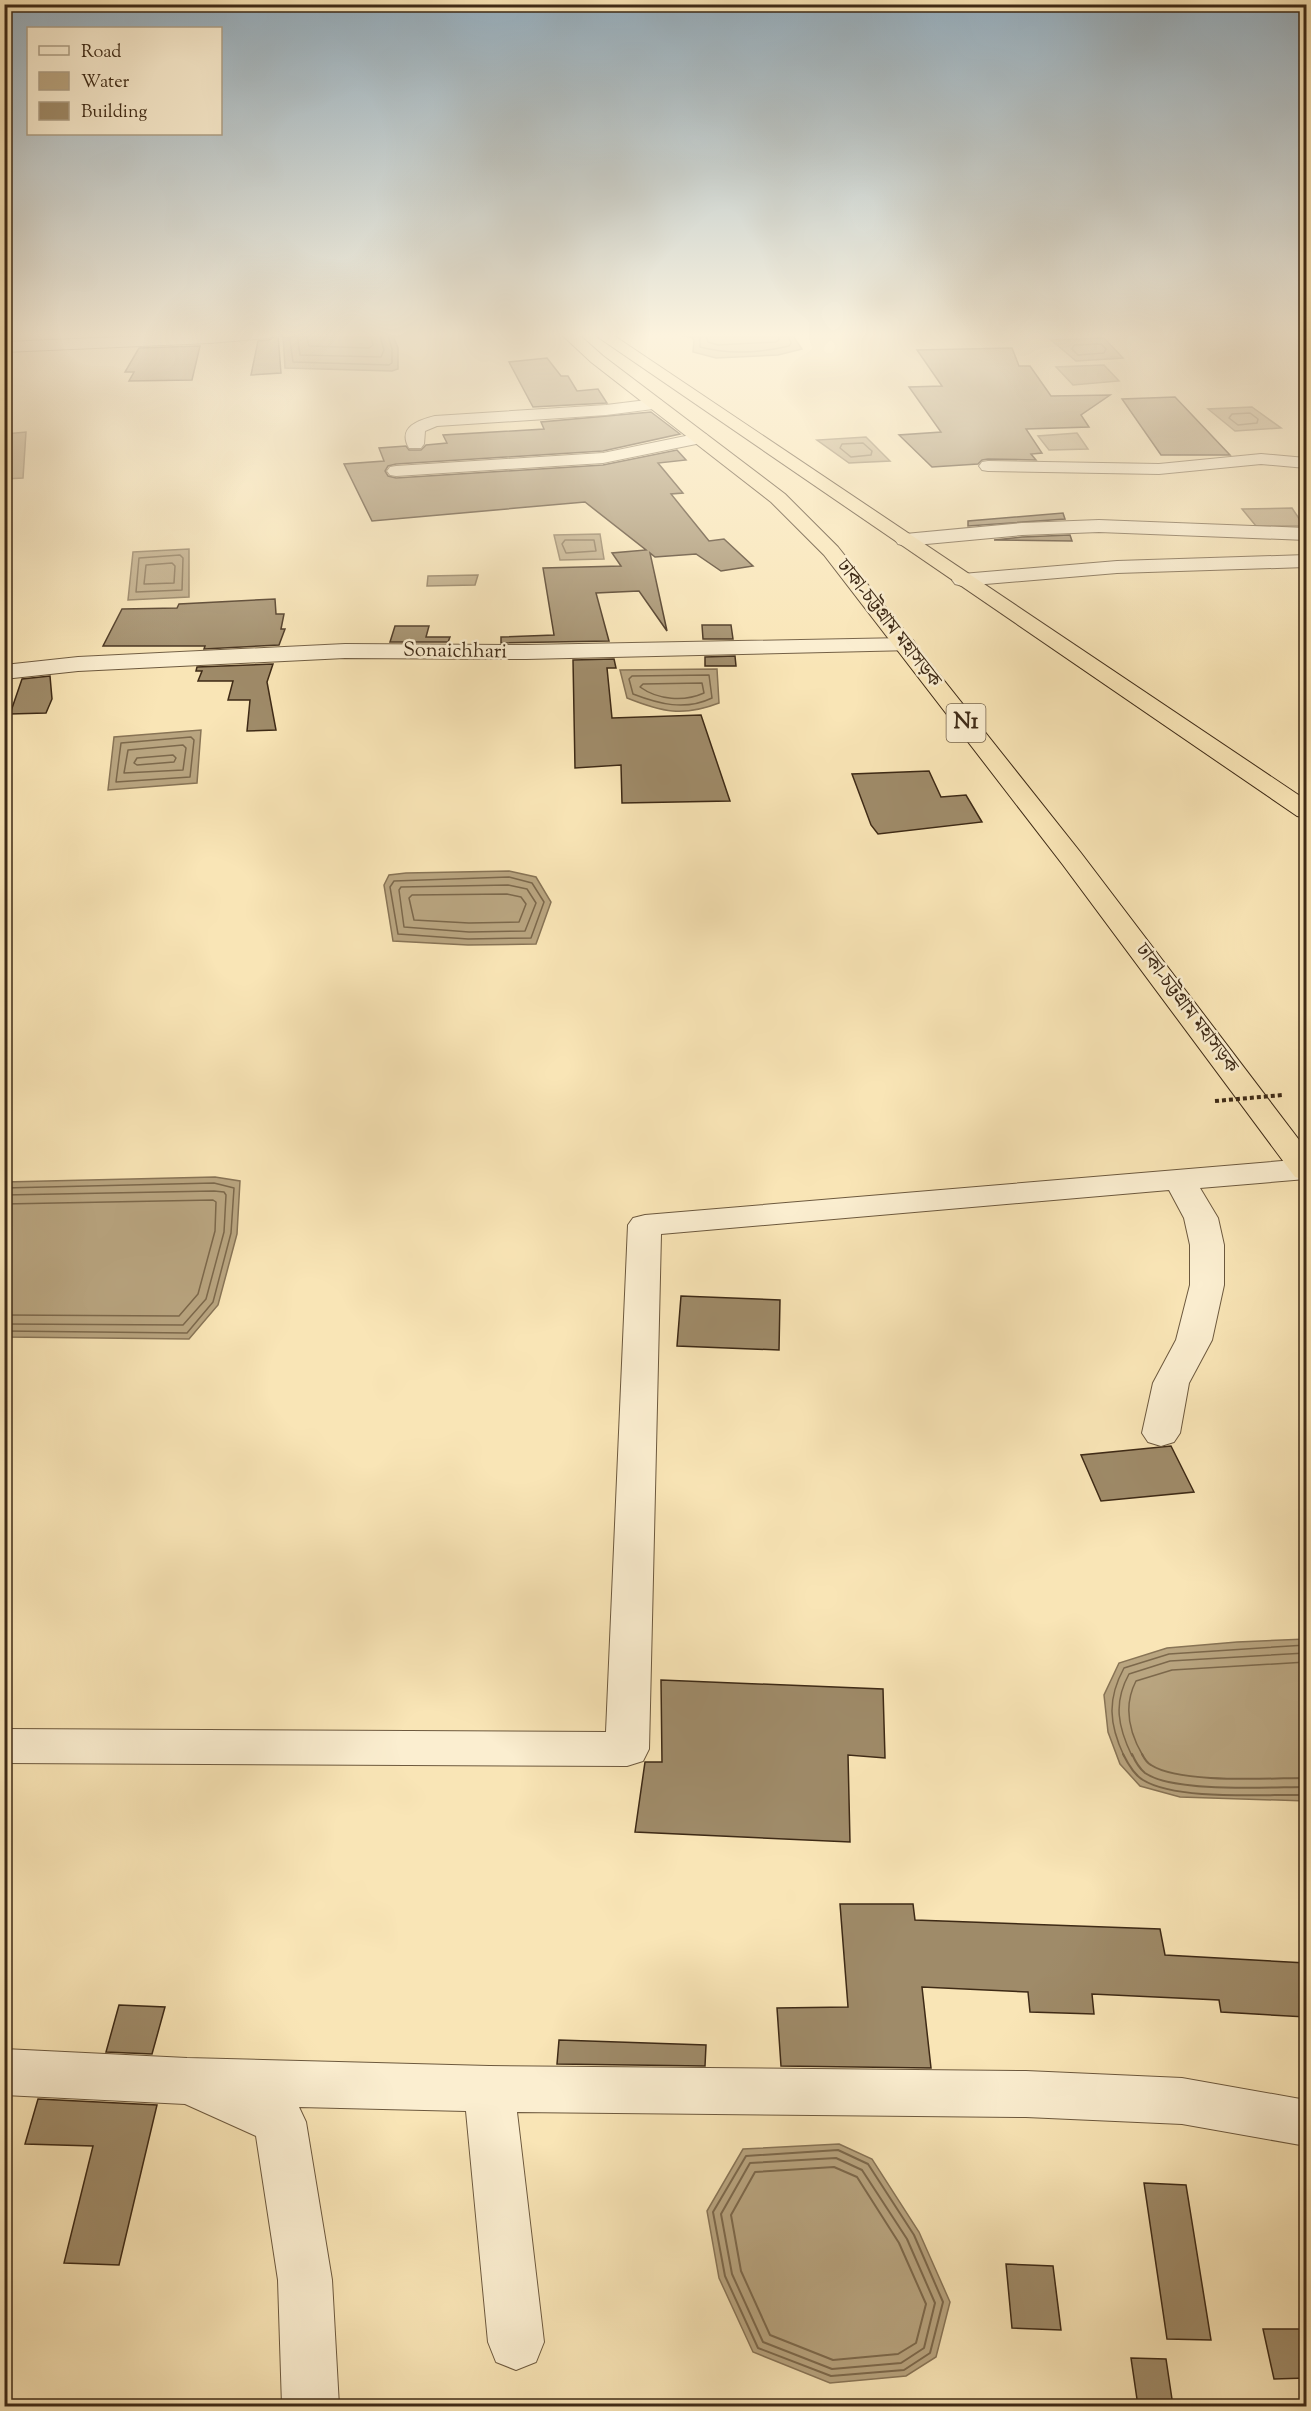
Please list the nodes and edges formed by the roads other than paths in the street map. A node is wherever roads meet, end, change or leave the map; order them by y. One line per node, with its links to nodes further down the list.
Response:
1 (553, 446): 5 (street)
2 (667, 446): 8 (street)
3 (697, 446): 13 (highway, ঢাকা-চট্টগ্রাম মহাসড়ক / N1)
4 (765, 446): 10 (highway)
5 (461, 451)
6 (1306, 463): 7 (street)
7 (988, 466)
8 (396, 471)
9 (1306, 534): 10 (street)
10 (904, 540): 12 (highway)
11 (1306, 561): 12 (street)
12 (963, 580): 15 (highway)
13 (905, 645): 14 (street, Sonaichhari); 16 (highway, ঢাকা-চট্টগ্রাম মহাসড়ক / N1)
14 (4, 672)
15 (1306, 812)
16 (1306, 1169): 17 (street)
17 (1179, 1180): 18 (street); 19 (street)
18 (1161, 1433)
19 (4, 1746)
20 (4, 2072): 21 (street)
21 (187, 2081): 22 (street); 25 (street)
22 (489, 2089): 23 (street); 24 (street)
23 (1306, 2123)
24 (516, 2342)
25 (310, 2406)

